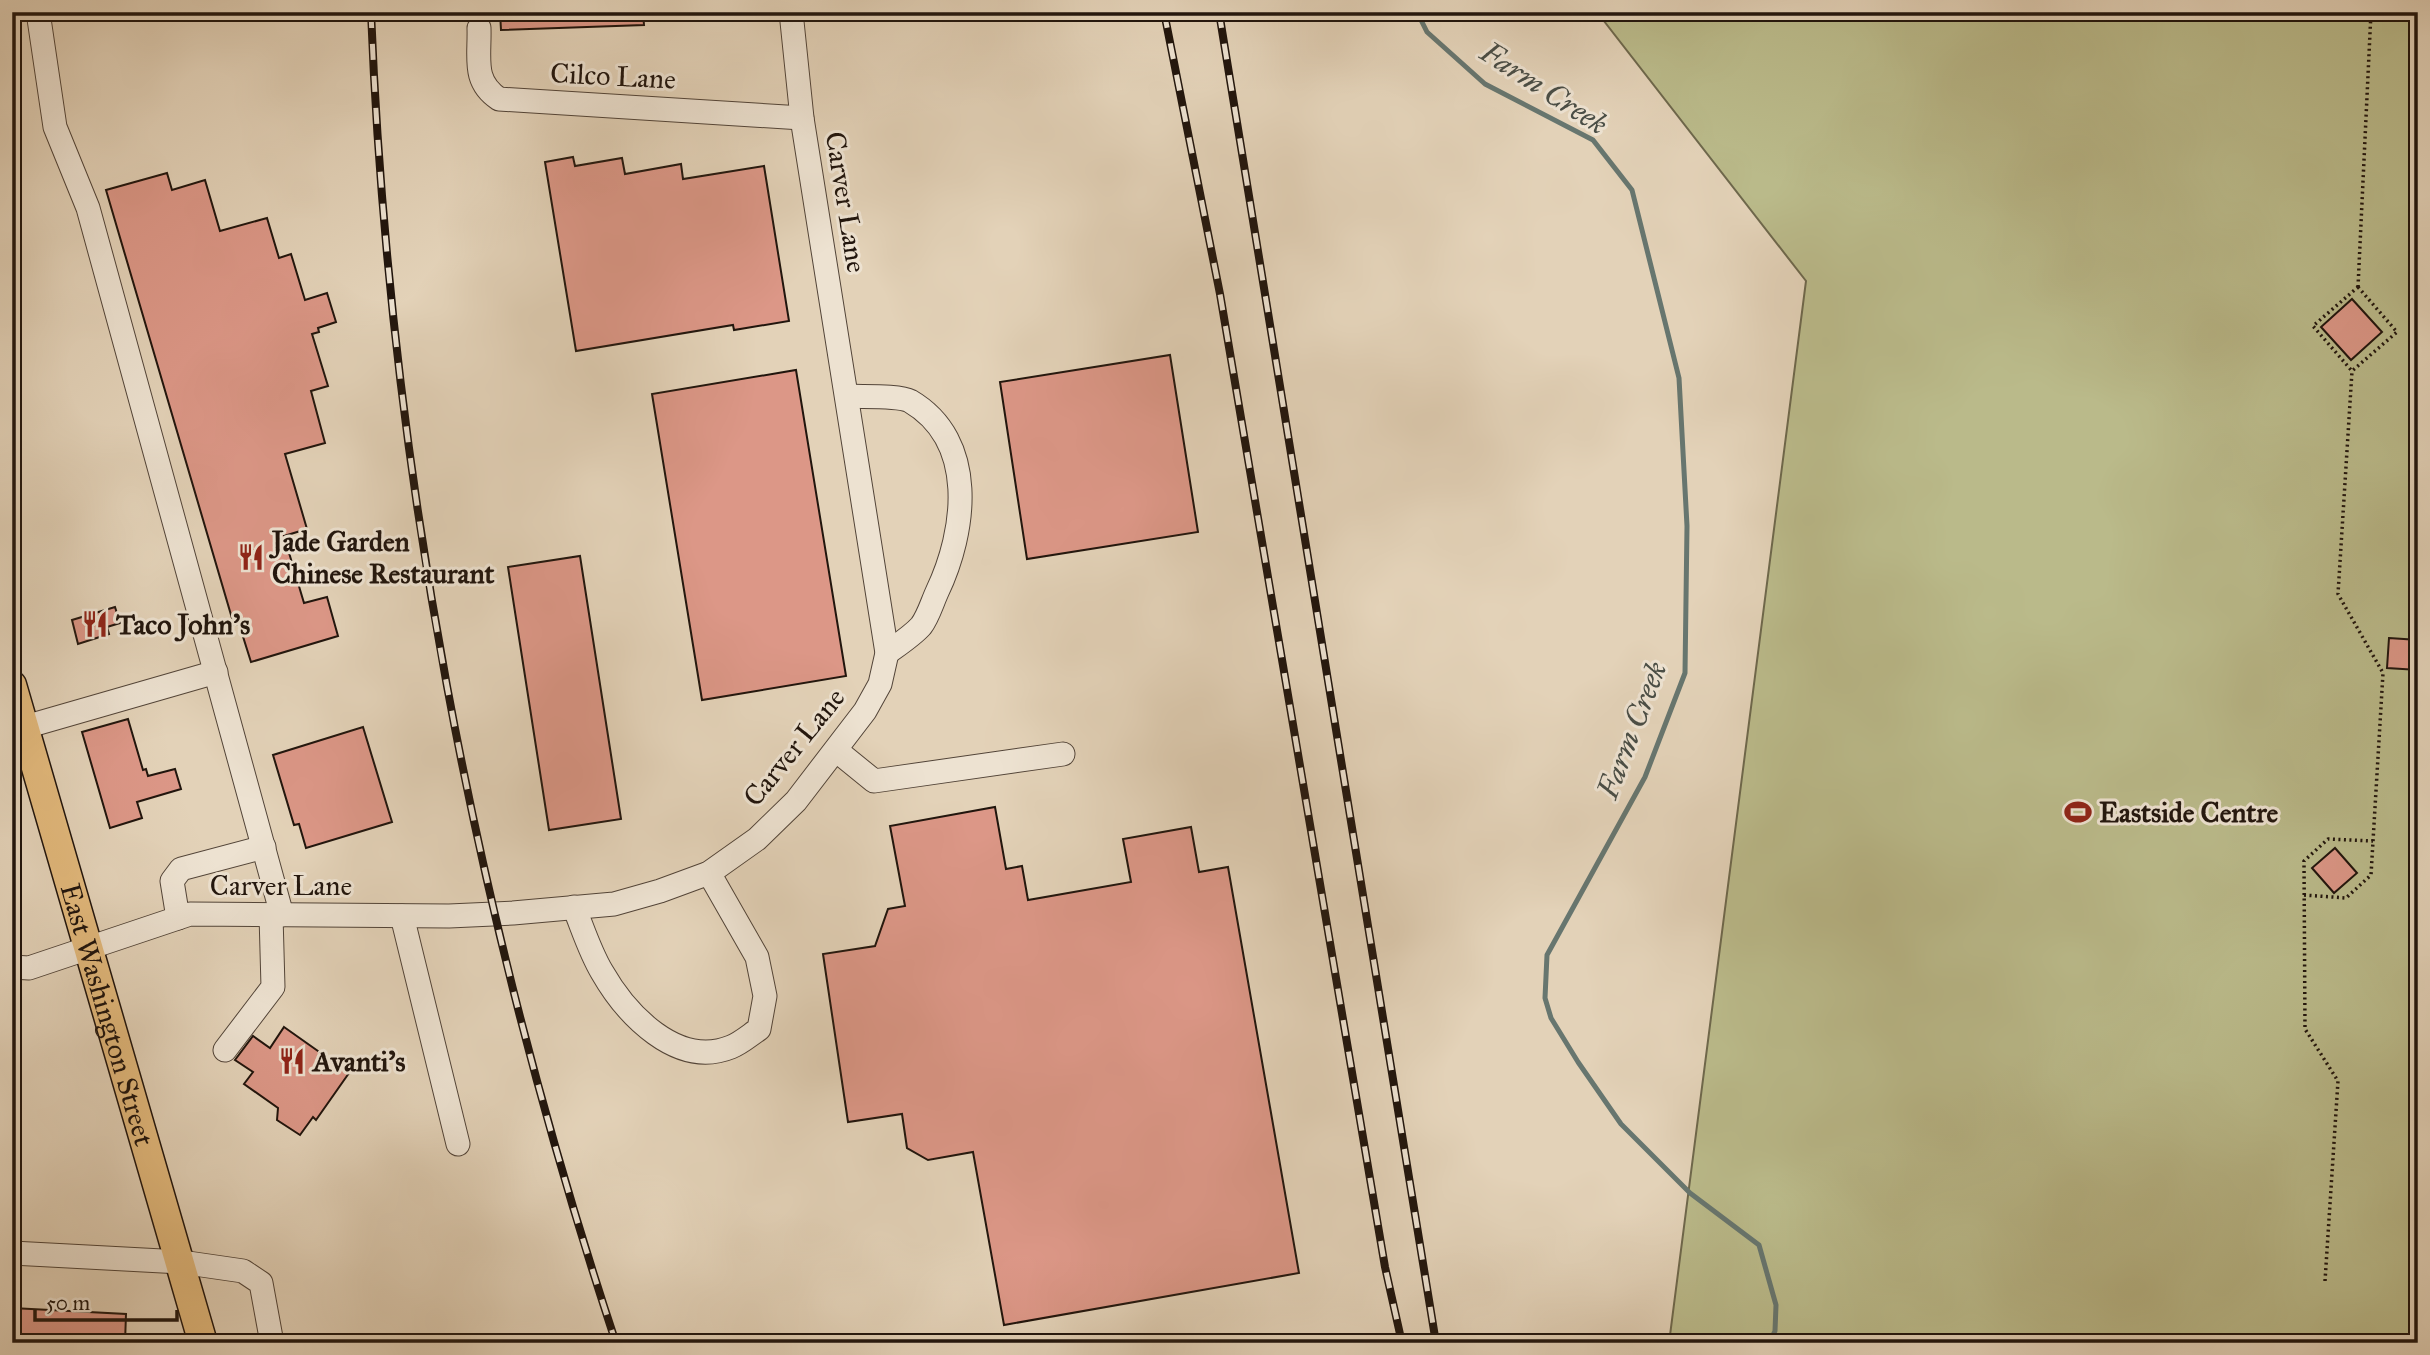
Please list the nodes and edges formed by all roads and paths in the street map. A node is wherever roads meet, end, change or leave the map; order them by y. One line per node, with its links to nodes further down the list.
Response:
1 (38, 12): 10 (street)
2 (791, 12): 5 (street, Carver Lane)
3 (2371, 12): 6 (path)
4 (480, 29): 5 (street, Cilco Lane)
5 (802, 118): 8 (street, Carver Lane)
6 (2358, 287): 7 (path); 7 (path)
7 (2352, 371): 15 (path)
8 (847, 396): 9 (street, Carver Lane); 9 (street)
9 (887, 653): 13 (street, Carver Lane)
10 (216, 672): 12 (street); 16 (street)
11 (13, 693): 12 (main road, East Washington Street)
12 (25, 727): 23 (main road, East Washington Street)
13 (837, 751): 14 (street); 17 (street, Carver Lane)
14 (1063, 754)
15 (2373, 841): 18 (path); 18 (path)
16 (264, 848): 20 (street); 22 (street)
17 (709, 873): 19 (street, Carver Lane); 19 (street)
18 (2304, 895): 29 (path)
19 (574, 907): 21 (street, Carver Lane)
20 (277, 915): 21 (street, Carver Lane); 22 (street, Carver Lane); 25 (street)
21 (402, 916): 26 (street)
22 (178, 918): 23 (street, Carver Lane)
23 (90, 948): 24 (street, Carver Lane); 28 (main road, East Washington Street)
24 (12, 967)
25 (226, 1049)
26 (458, 1144)
27 (12, 1253): 28 (street)
28 (181, 1262): 30 (main road, East Washington Street); 31 (street)
29 (2325, 1281)
30 (203, 1343)
31 (272, 1343)

